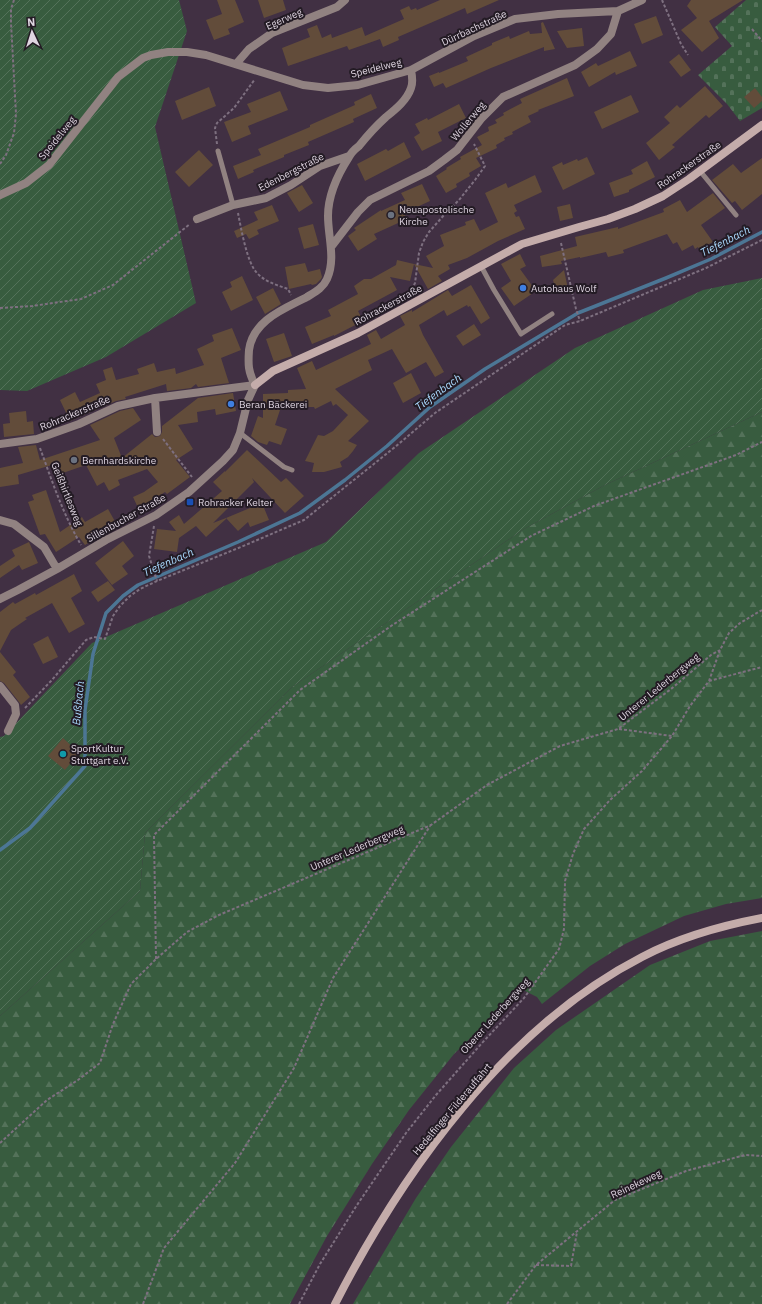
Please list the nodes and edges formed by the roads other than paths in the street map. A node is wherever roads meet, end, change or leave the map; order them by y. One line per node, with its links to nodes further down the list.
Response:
1 (345, 0): 4 (street, Egerweg)
2 (642, 0): 3 (street, Dürrbachstraße)
3 (618, 11): 5 (street, Dürrbachstraße); 14 (street, Wollerweg)
4 (236, 64): 5 (street, Speidelweg); 10 (street, Speidelweg)
5 (411, 70): 8 (street, Speidelweg)
6 (762, 125): 9 (main road, Rohrackerstraße)
7 (218, 151): 11 (lane)
8 (349, 156): 11 (street, Edenbergstraße); 14 (street, Speidelweg)
9 (700, 171): 12 (lane); 15 (main road, Rohrackerstraße)
10 (0, 195)
11 (234, 205): 13 (street, Edenbergstraße)
12 (736, 215)
13 (197, 219)
14 (331, 247): 17 (street, Speidelweg)
15 (481, 266): 16 (lane); 17 (main road, Rohrackerstraße)
16 (552, 314)
17 (255, 385): 18 (street, Rohrackerstraße); 20 (street, Sillenbucher Straße)
18 (156, 398): 19 (street); 21 (street, Rohrackerstraße)
19 (157, 432)
20 (240, 433): 22 (lane); 24 (street, Sillenbucher Straße)
21 (0, 444)
22 (292, 470)
23 (0, 520): 24 (street)
24 (57, 569): 25 (street, Sillenbucher Straße)
25 (0, 599)
26 (0, 686): 27 (street)
27 (8, 732)
28 (762, 918): 29 (main road, Hedelfinger Filderauffahrt)
29 (335, 1304)

